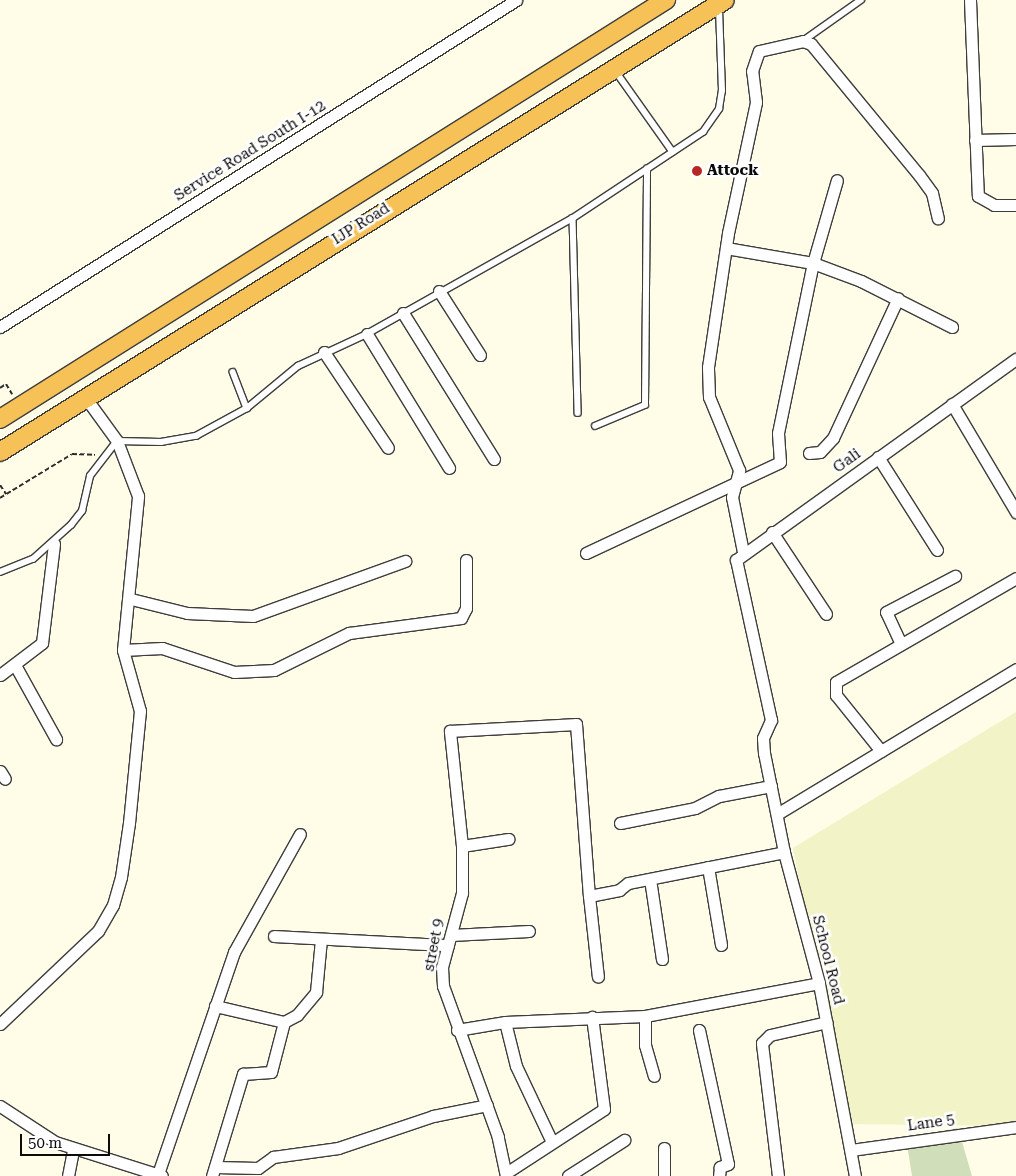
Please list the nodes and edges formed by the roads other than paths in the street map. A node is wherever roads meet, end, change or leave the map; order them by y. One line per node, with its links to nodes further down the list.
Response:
1 (516, 0): 21 (street, Service Road South I-12)
2 (666, 0): 32 (highway, IJP Road)
3 (861, 0): 6 (lane)
4 (970, 0): 9 (street)
5 (722, 2): 7 (highway, IJP Road); 10 (lane)
6 (803, 41): 15 (street); 16 (street)
7 (613, 66): 10 (lane); 28 (highway, IJP Road)
8 (1016, 139): 9 (street)
9 (974, 140): 13 (street)
10 (673, 152): 11 (lane)
11 (647, 169): 14 (lane); 33 (lane)
12 (837, 180): 17 (street)
13 (1016, 205)
14 (573, 218): 18 (lane); 31 (lane)
15 (938, 218)
16 (726, 248): 17 (street); 41 (street)
17 (813, 263): 19 (street); 41 (street)
18 (439, 291): 20 (lane); 25 (street)
19 (898, 298): 22 (street); 37 (street)
20 (403, 313): 23 (lane); 39 (street)
21 (0, 327)
22 (952, 327)
23 (367, 334): 24 (lane); 40 (street)
24 (324, 352): 30 (lane); 35 (street)
25 (480, 355)
26 (1016, 359): 29 (street, Gali)
27 (233, 372): 30 (lane)
28 (85, 398): 34 (street); 36 (highway, IJP Road)
29 (952, 404): 38 (street, Gali); 42 (street)
30 (247, 408): 34 (lane)
31 (578, 413)
32 (0, 419)
33 (596, 426)
34 (117, 441): 44 (lane); 53 (street)
35 (388, 448)
36 (0, 452)
37 (809, 453)
38 (878, 457): 43 (street, Gali); 45 (street)
39 (494, 459)
40 (449, 468)
41 (733, 485): 46 (street); 47 (street)
42 (1016, 512)
43 (772, 532): 46 (street, Gali); 54 (street)
44 (54, 544): 50 (lane); 57 (street)
45 (937, 550)
46 (743, 552): 62 (street, School Road)
47 (586, 553)
48 (466, 560): 56 (street)
49 (405, 561): 53 (street)
50 (0, 572)
51 (954, 576): 55 (street)
52 (1016, 578): 55 (street)
53 (131, 599): 56 (street)
54 (826, 614)
55 (902, 644): 61 (street)
56 (123, 650): 86 (street)
57 (15, 665): 59 (street); 60 (street)
58 (1016, 670): 61 (street)
59 (0, 675)
60 (56, 739)
61 (881, 751): 63 (street)
62 (771, 786): 63 (street, School Road); 64 (street)
63 (777, 814): 68 (street, School Road)
64 (620, 823)
65 (300, 834): 80 (street)
66 (508, 839): 67 (street)
67 (462, 846): 71 (street, street 9); 75 (street, street 9)
68 (784, 852): 69 (street); 79 (street, School Road)
69 (708, 867): 70 (street); 76 (street)
70 (650, 879): 71 (street); 77 (street)
71 (589, 896): 78 (street)
72 (529, 931): 75 (street)
73 (274, 936): 74 (street)
74 (322, 939): 75 (street); 83 (street)
75 (449, 940): 87 (street, street 9)
76 (721, 945)
77 (662, 959)
78 (598, 977)
79 (819, 983): 81 (street); 85 (street, School Road)
80 (215, 1006): 83 (street); 100 (street)
81 (645, 1016): 82 (street); 89 (street)
82 (592, 1018): 84 (street); 94 (street)
83 (284, 1022): 98 (street)
84 (505, 1022): 87 (street); 94 (street)
85 (827, 1022): 97 (street, School Road); 106 (street)
86 (0, 1024)
87 (457, 1030): 90 (street, street 9)
88 (700, 1030): 105 (street)
89 (654, 1076)
90 (487, 1105): 98 (street); 101 (street, street 9)
91 (0, 1106): 96 (street)
92 (1016, 1127): 97 (street, Lane 5)
93 (624, 1140): 99 (street)
94 (552, 1142): 101 (street)
95 (664, 1148): 104 (street)
96 (73, 1150): 100 (street); 102 (street)
97 (851, 1150): 107 (street, School Road)
98 (213, 1172)
99 (580, 1173): 103 (street)
100 (160, 1175)
101 (506, 1175)
102 (68, 1176)
103 (568, 1176)
104 (664, 1176)
105 (719, 1176)
106 (778, 1176)
107 (855, 1176)

